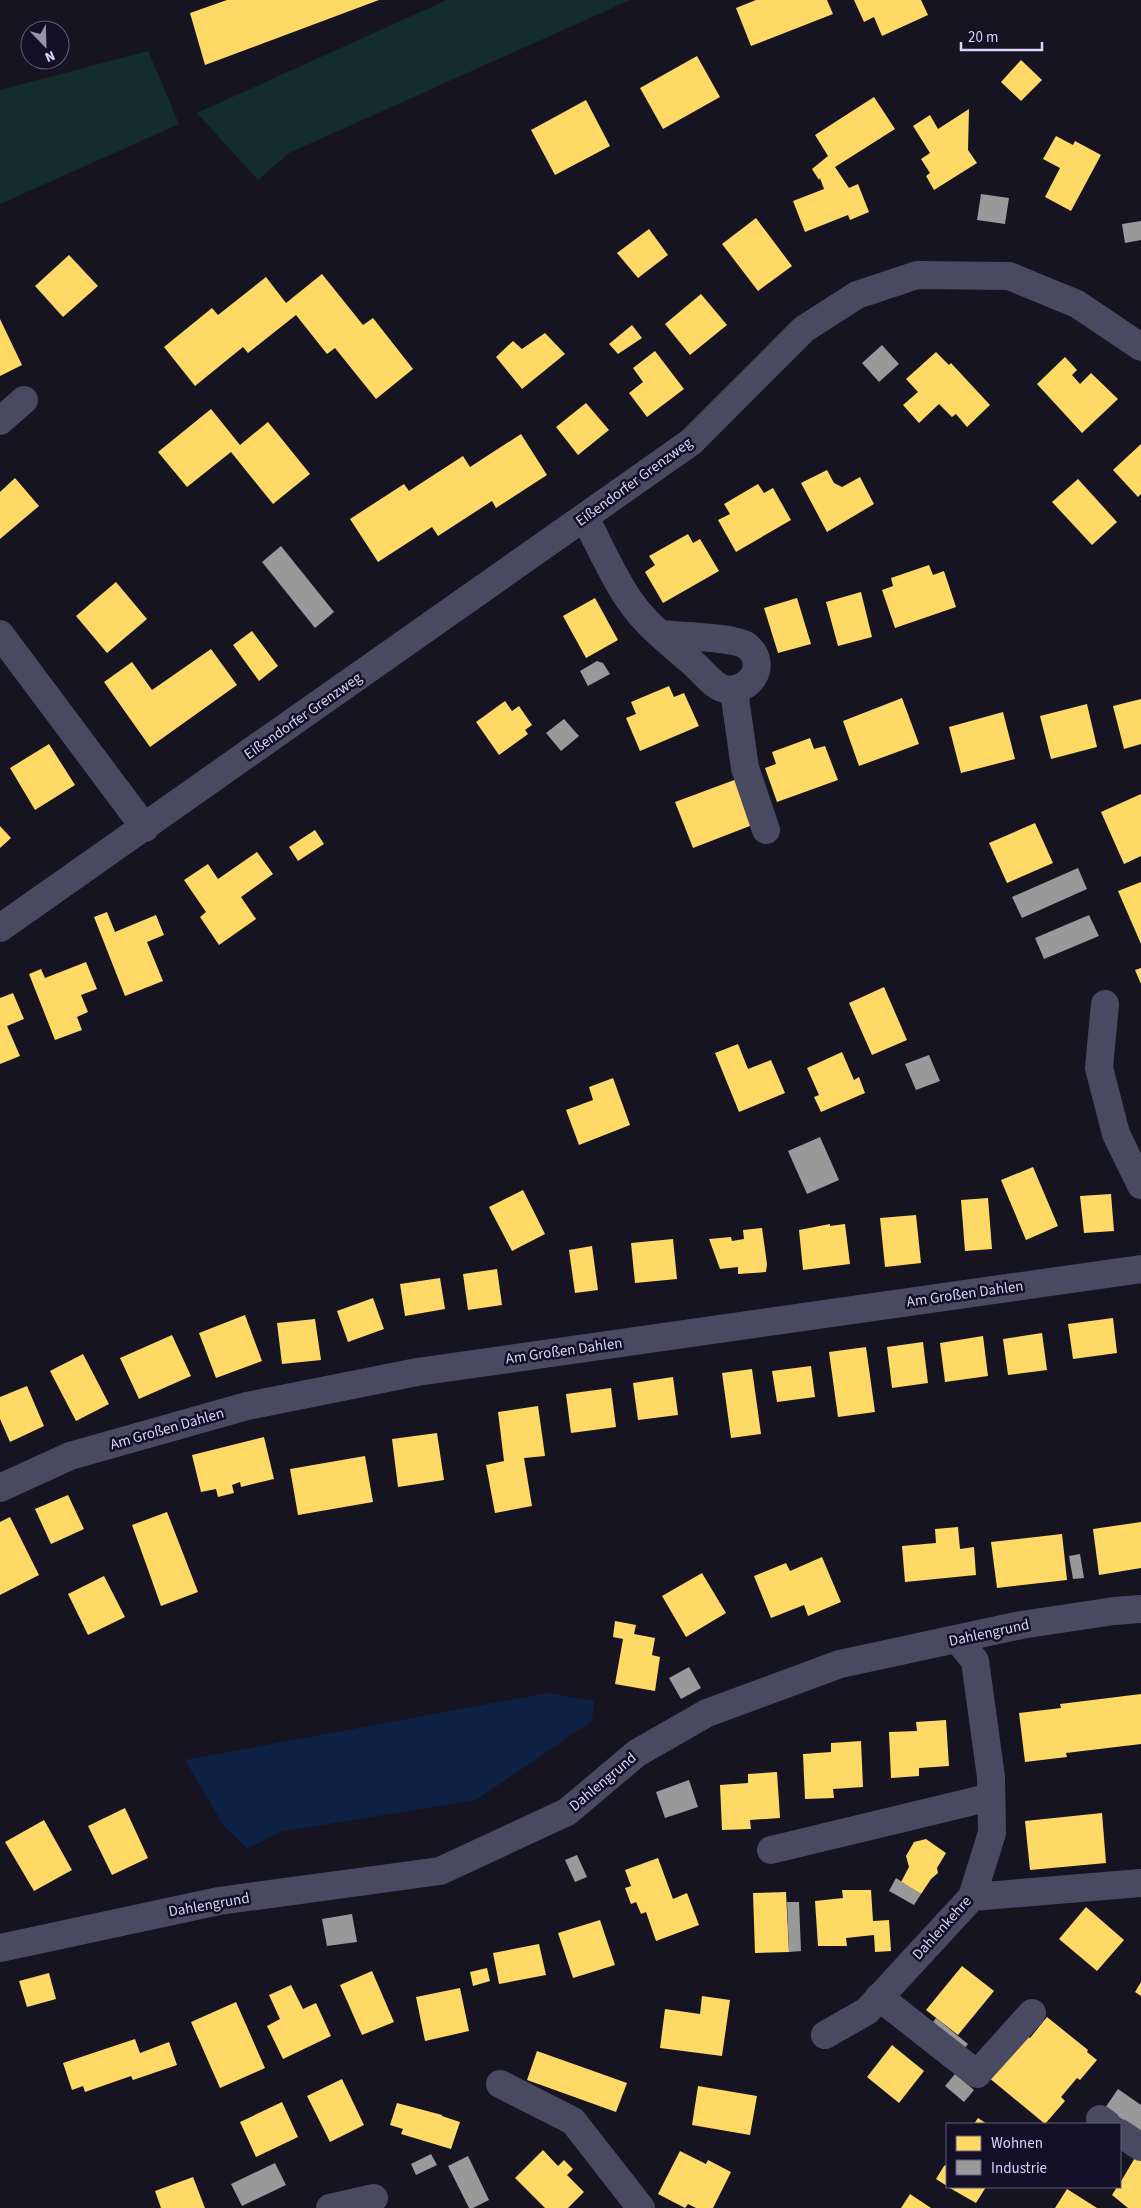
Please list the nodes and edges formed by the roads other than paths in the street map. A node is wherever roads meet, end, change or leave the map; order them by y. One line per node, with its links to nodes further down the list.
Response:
1 (1141, 346): 4 (street, Eißendorfer Grenzweg)
2 (24, 400): 3 (street)
3 (0, 422)
4 (585, 518): 6 (street); 8 (street, Eißendorfer Grenzweg)
5 (0, 634): 8 (street)
6 (661, 634): 7 (street); 7 (street)
7 (734, 690): 9 (street)
8 (145, 828): 10 (street, Eißendorfer Grenzweg)
9 (766, 830)
10 (0, 928)
11 (1105, 1004): 12 (street)
12 (1141, 1185)
13 (1141, 1269): 14 (street, Am Großen Dahlen)
14 (0, 1488)
15 (1141, 1609): 16 (street, Dahlengrund)
16 (958, 1640): 17 (street, Dahlenkehre); 21 (street, Dahlengrund)
17 (991, 1797): 18 (street); 20 (street, Dahlenkehre)
18 (771, 1850)
19 (1141, 1883): 20 (street)
20 (972, 1897): 22 (street, Dahlenkehre)
21 (0, 1948)
22 (879, 1998): 23 (street); 24 (street, Dahlenkehre)
23 (1032, 2013)
24 (825, 2035)
25 (500, 2084): 30 (street)
26 (1121, 2133): 27 (street)
27 (1141, 2147)
28 (374, 2198): 29 (street)
29 (330, 2208)
30 (642, 2208)

